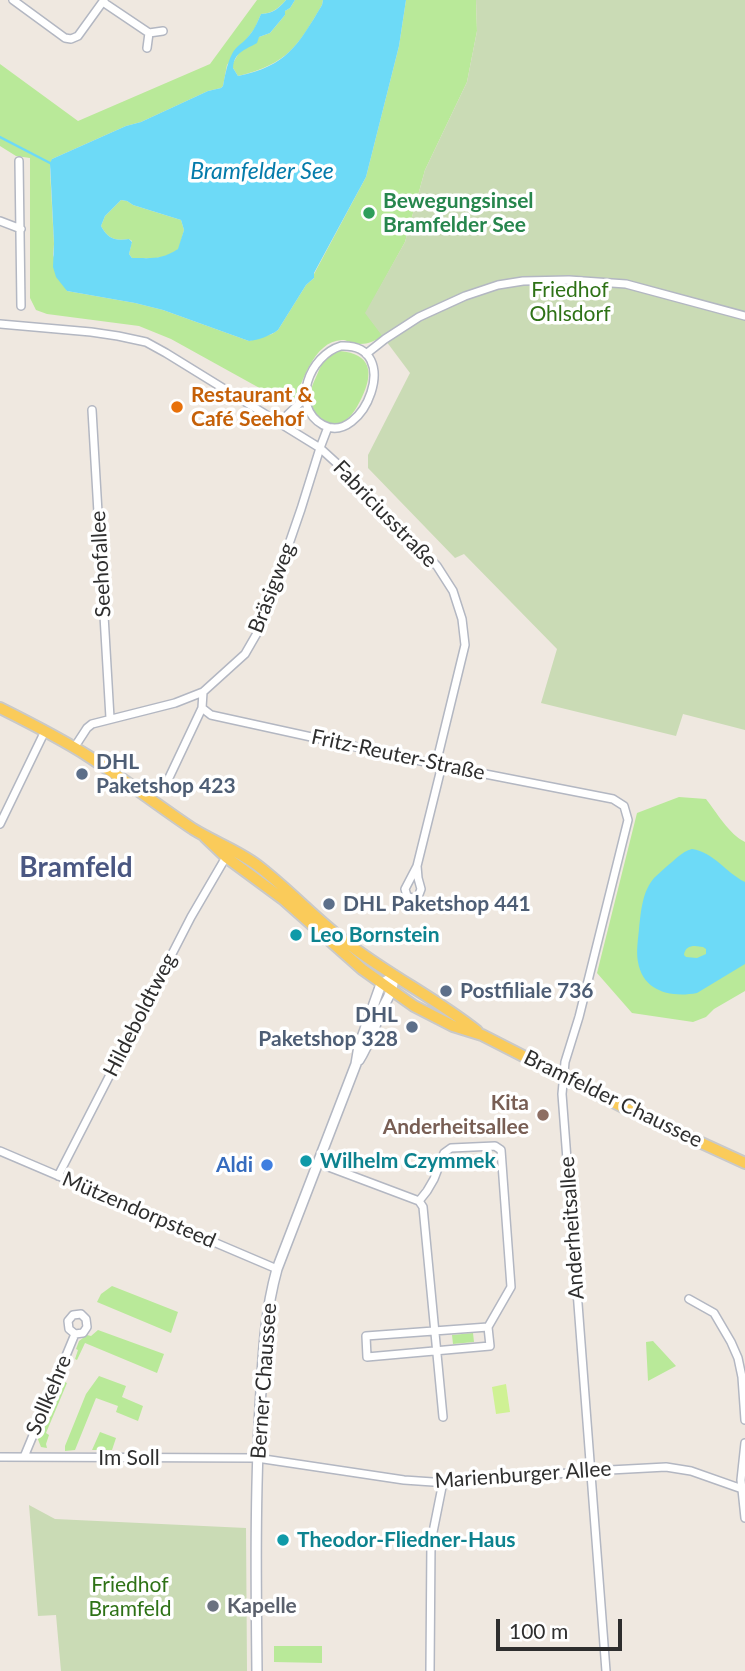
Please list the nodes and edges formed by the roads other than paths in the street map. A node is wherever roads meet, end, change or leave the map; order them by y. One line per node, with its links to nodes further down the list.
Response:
1 (13, 0): 2 (street)
2 (104, 1): 4 (street)
3 (163, 31): 4 (street)
4 (149, 33): 5 (street)
5 (147, 48)
6 (19, 161): 8 (street)
7 (0, 221): 8 (street)
8 (21, 229): 9 (street)
9 (20, 306)
10 (745, 316): 12 (street)
11 (0, 324): 15 (street, Fabriciusstraße)
12 (366, 354): 13 (street); 16 (street)
13 (305, 398): 15 (street); 16 (street)
14 (92, 410): 21 (street, Seehofallee)
15 (279, 423): 17 (street, Fabriciusstraße)
16 (328, 427): 17 (street, Bräsigweg)
17 (320, 448): 18 (street, Bräsigweg); 24 (street, Fabriciusstraße)
18 (203, 692): 20 (street); 21 (street, Bräsigweg)
19 (0, 708): 22 (main road, Bramfelder Chaussee)
20 (202, 708): 24 (street, Fritz-Reuter-Straße); 25 (street)
21 (110, 718): 23 (street, Bräsigweg)
22 (45, 731): 23 (main road, Bramfelder Chaussee); 27 (street)
23 (75, 747): 28 (main road, Bramfelder Chaussee)
24 (439, 765): 26 (street, Fritz-Reuter-Straße); 30 (street, Fabriciusstraße)
25 (167, 782)
26 (613, 799): 36 (street, Anderheitsallee)
27 (0, 824)
28 (205, 837): 29 (main road, Bramfelder Chaussee); 31 (main road, Bramfelder Chaussee)
29 (226, 857): 32 (main road, Bramfelder Chaussee); 40 (street, Hildeboldtweg)
30 (417, 866)
31 (395, 976): 32 (street); 33 (street, Berner Chaussee); 34 (main road, Bramfelder Chaussee)
32 (381, 984): 33 (main road, Bramfelder Chaussee); 35 (street, Berner Chaussee)
33 (391, 992): 34 (main road, Bramfelder Chaussee); 35 (street, Berner Chaussee)
34 (482, 1035): 36 (main road, Bramfelder Chaussee)
35 (356, 1064): 38 (street, Berner Chaussee)
36 (563, 1077): 39 (main road, Bramfelder Chaussee); 54 (street, Anderheitsallee)
37 (0, 1152): 40 (street, Mützendorpsteed)
38 (318, 1163): 41 (street); 42 (street, Berner Chaussee)
39 (745, 1163)
40 (58, 1176): 42 (street, Mützendorpsteed)
41 (419, 1201): 44 (street); 45 (street)
42 (277, 1269): 53 (street, Berner Chaussee)
43 (689, 1299): 49 (street)
44 (488, 1327): 45 (street); 47 (street)
45 (434, 1331): 47 (street); 47 (street)
46 (75, 1334): 52 (street, Sollkehre)
47 (436, 1351): 48 (street)
48 (443, 1417)
49 (745, 1420)
50 (745, 1443): 56 (street)
51 (0, 1457): 52 (street, Im Soll)
52 (24, 1457): 53 (street, Im Soll)
53 (257, 1458): 55 (street, Marienburger Allee); 58 (street, Berner Chaussee)
54 (590, 1471): 55 (street, Marienburger Allee); 56 (street, Marienburger Allee); 60 (street, Anderheitsallee)
55 (443, 1482): 59 (street)
56 (743, 1489): 57 (street)
57 (745, 1518)
58 (257, 1671)
59 (430, 1671)
60 (606, 1671)

